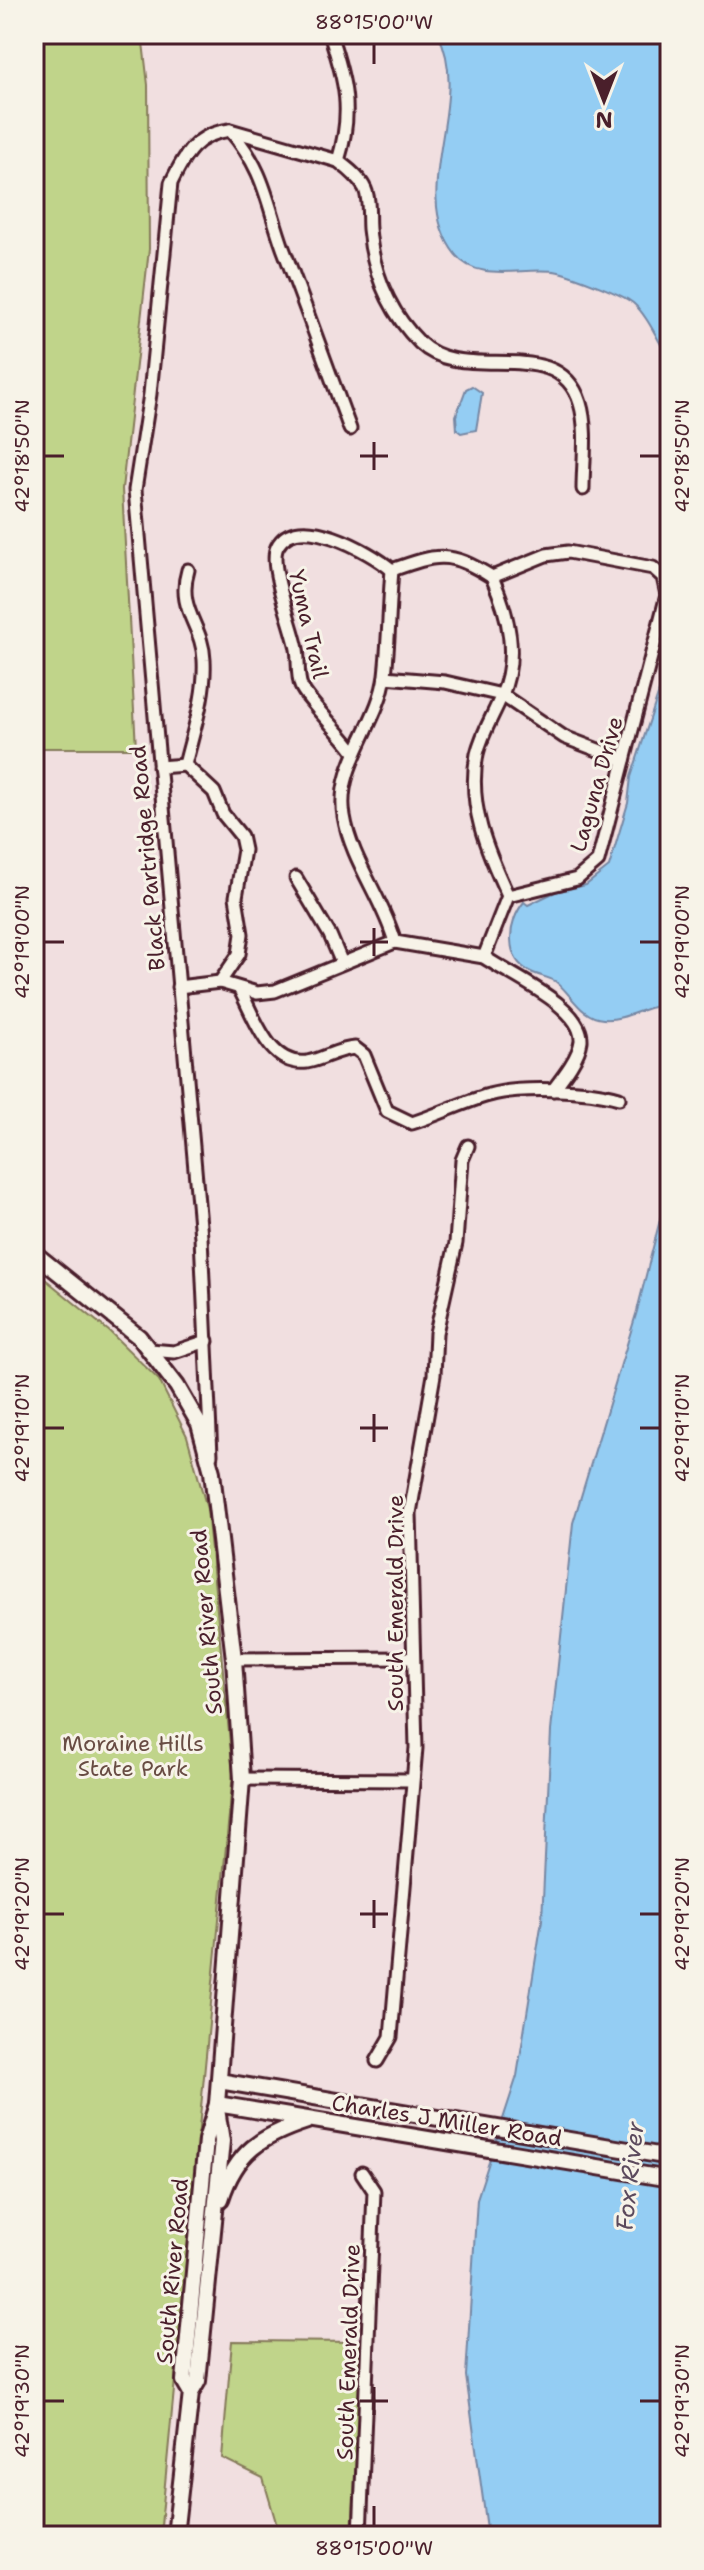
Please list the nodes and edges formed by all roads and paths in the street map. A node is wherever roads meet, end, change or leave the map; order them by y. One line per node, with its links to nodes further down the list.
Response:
1 (330, 34): 3 (street)
2 (230, 130): 3 (street); 4 (street); 14 (street, Black Partridge Road)
3 (338, 161): 5 (street)
4 (350, 429)
5 (583, 489)
6 (188, 570): 13 (street)
7 (392, 570): 8 (street); 9 (street); 11 (street, Yuma Trail)
8 (492, 577): 10 (street); 12 (street, Laguna Drive)
9 (385, 677): 10 (street); 11 (street)
10 (502, 695): 12 (street); 16 (street)
11 (355, 753): 17 (street)
12 (624, 760): 16 (street, Laguna Drive)
13 (185, 765): 14 (street); 20 (street)
14 (159, 767): 21 (street, Black Partridge Road)
15 (296, 878): 19 (street)
16 (508, 896): 18 (street)
17 (395, 942): 18 (street); 19 (street)
18 (484, 957): 23 (street)
19 (341, 961): 22 (street)
20 (220, 982): 21 (street); 22 (street)
21 (178, 987): 27 (street, Black Partridge Road)
22 (240, 990): 23 (street)
23 (553, 1090): 24 (street)
24 (619, 1098)
25 (468, 1146): 30 (street, South Emerald Drive)
26 (34, 1253): 28 (street, South River Road)
27 (207, 1341): 28 (street); 29 (street, Black Partridge Road)
28 (150, 1350): 29 (street, South River Road)
29 (212, 1472): 31 (street, South River Road)
30 (412, 1658): 31 (street); 33 (street, South Emerald Drive)
31 (234, 1659): 32 (street, South River Road)
32 (242, 1779): 33 (street); 35 (street, South River Road)
33 (411, 1780): 34 (street, South Emerald Drive)
34 (377, 2061)
35 (219, 2081): 36 (street, South River Road); 38 (street, Charles J Miller Road)
36 (217, 2104): 37 (street, Charles J Miller Road); 41 (street, South River Road); 42 (street, South River Road)
37 (309, 2120): 40 (street, Charles J Miller Road); 41 (street)
38 (670, 2157)
39 (362, 2173): 44 (street, South Emerald Drive)
40 (670, 2179)
41 (213, 2226): 42 (street, South River Road)
42 (191, 2393): 43 (street, South River Road)
43 (175, 2536)
44 (360, 2536)

